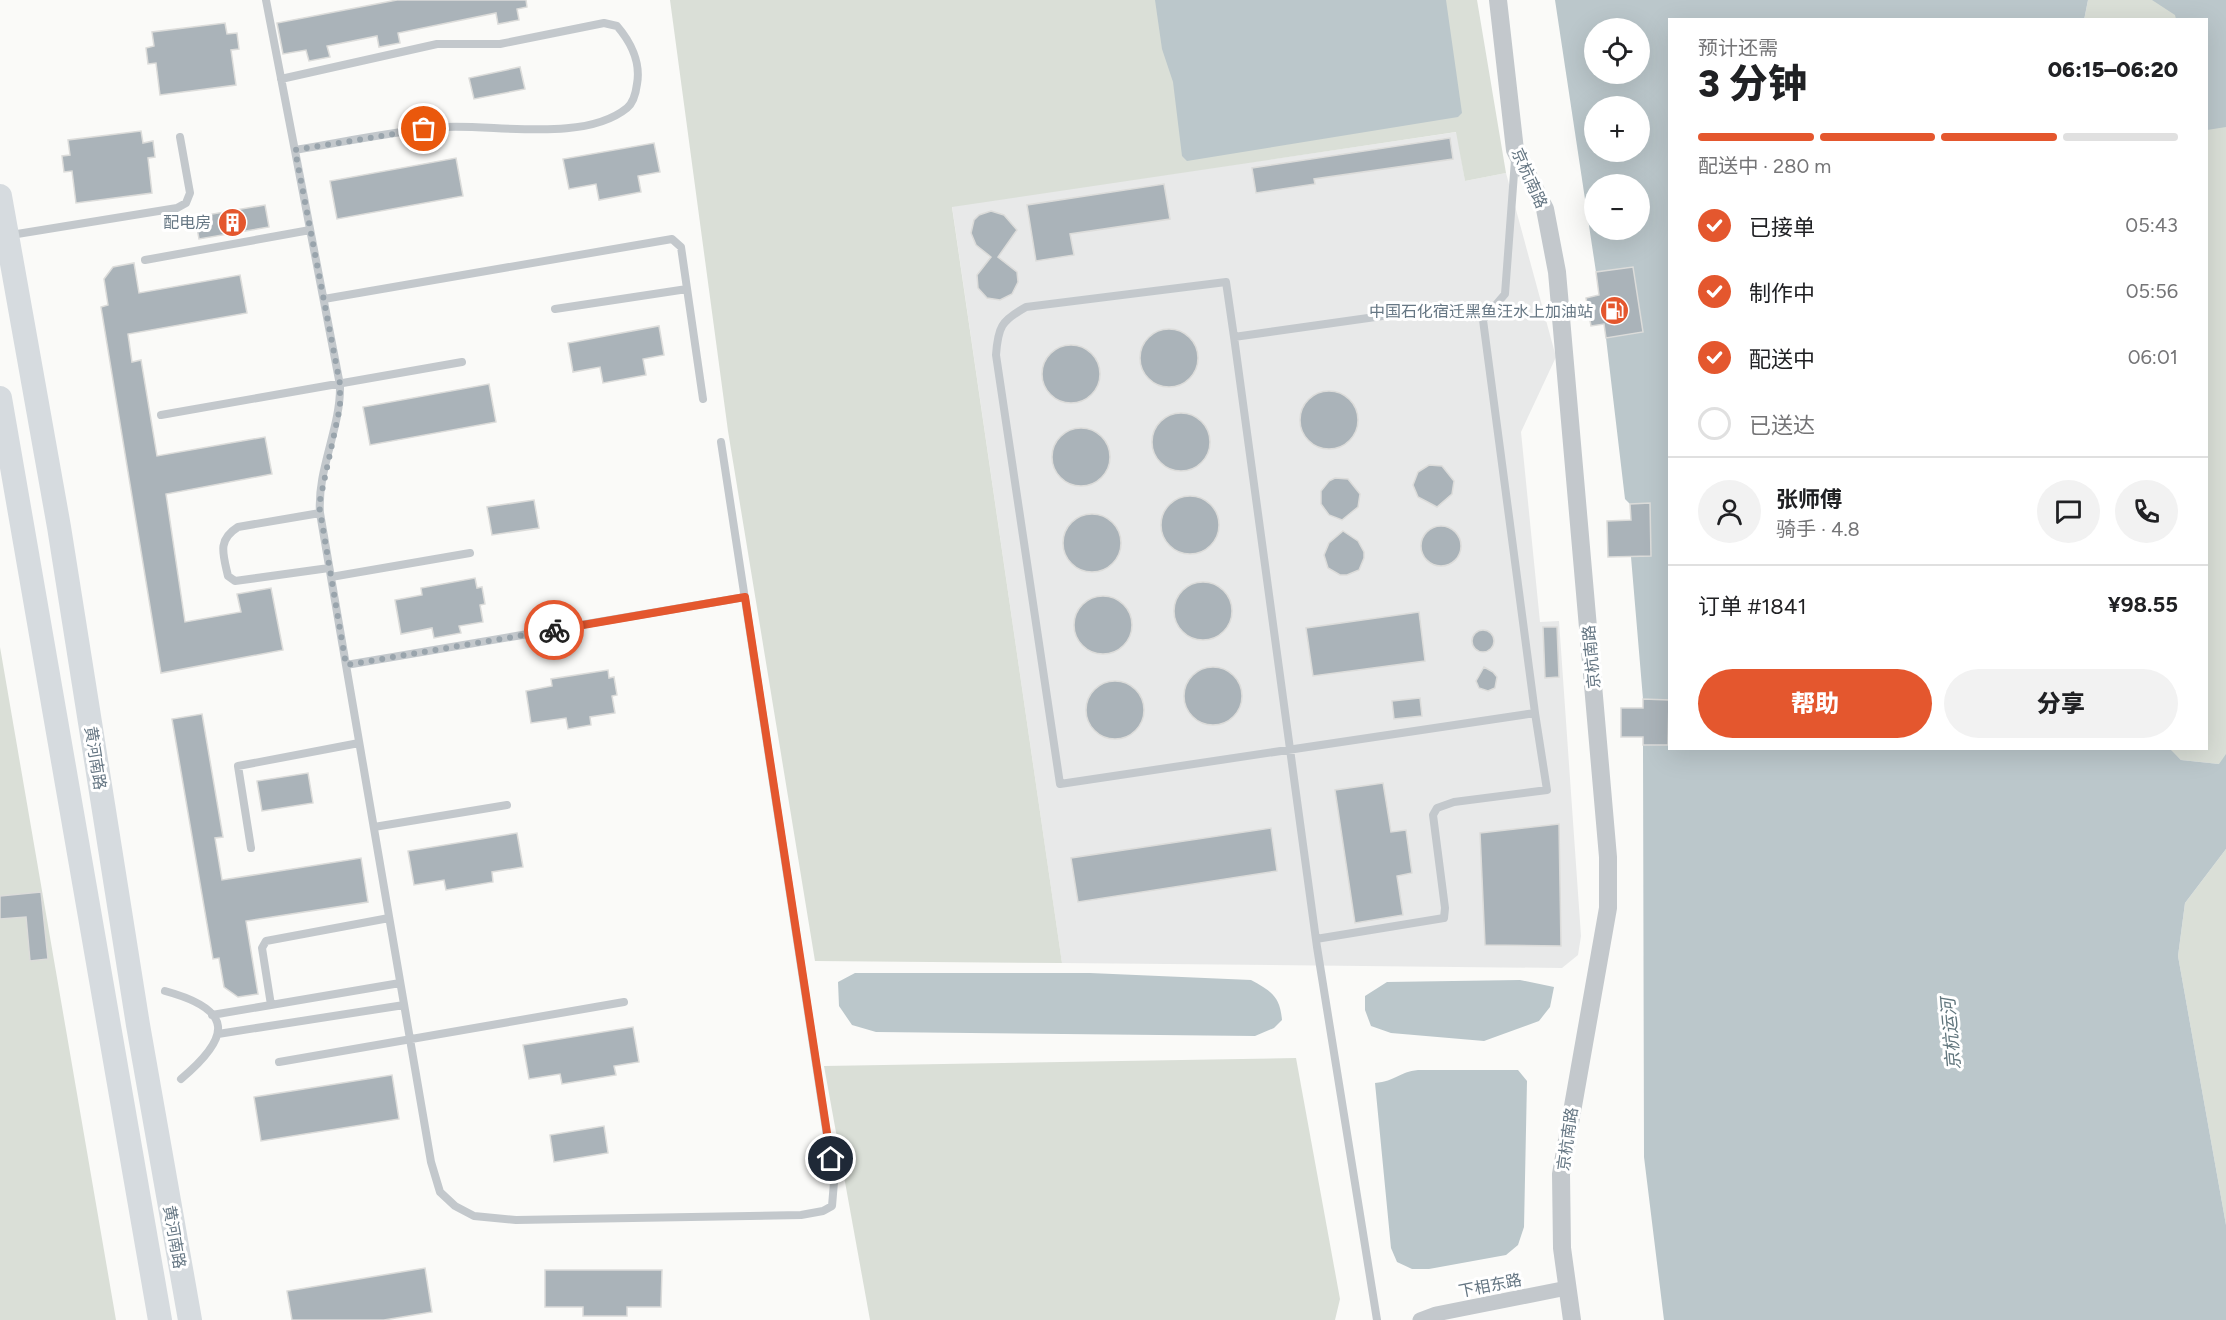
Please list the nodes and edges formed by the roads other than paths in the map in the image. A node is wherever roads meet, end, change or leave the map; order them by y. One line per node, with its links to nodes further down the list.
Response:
1 (266, 0): 3 (lane)
2 (1498, 0): 6 (street, 京杭南路)
3 (281, 79): 5 (lane); 5 (lane)
4 (180, 137): 9 (lane)
5 (295, 150): 8 (lane)
6 (1515, 150): 14 (lane); 46 (street, 京杭南路)
7 (0, 196): 9 (main road, 黄河南路)
8 (310, 230): 10 (lane); 12 (lane)
9 (7, 235): 48 (main road, 黄河南路)
10 (145, 260)
11 (687, 289): 12 (lane); 13 (lane); 19 (lane)
12 (324, 299): 17 (lane)
13 (555, 309)
14 (1483, 320): 15 (lane); 28 (lane)
15 (1234, 337): 30 (lane); 30 (lane)
16 (462, 362): 17 (lane)
17 (340, 384): 20 (lane); 22 (lane)
18 (0, 398): 47 (main road, 黄河南路)
19 (703, 399)
20 (161, 415)
21 (721, 442): 26 (lane)
22 (320, 513): 24 (lane); 24 (lane)
23 (470, 553): 25 (lane)
24 (329, 568): 25 (lane)
25 (331, 577): 27 (lane)
26 (745, 597): 27 (lane); 43 (lane)
27 (346, 665): 29 (lane)
28 (1535, 713): 30 (lane); 35 (lane)
29 (359, 743): 32 (lane); 33 (lane)
30 (1290, 749): 35 (lane)
31 (507, 805): 32 (lane)
32 (374, 827): 34 (lane)
33 (251, 848)
34 (389, 918): 36 (lane); 39 (lane)
35 (1316, 939): 49 (lane)
36 (400, 983): 39 (lane); 40 (lane)
37 (165, 991): 41 (lane)
38 (624, 1002): 43 (lane)
39 (271, 1005): 41 (lane)
40 (404, 1005): 42 (lane); 43 (lane)
41 (212, 1015): 42 (lane)
42 (218, 1034): 45 (lane)
43 (410, 1039): 44 (lane)
44 (279, 1062)
45 (181, 1079)
46 (1566, 1288): 50 (street, 下相东路); 51 (street, 京杭南路)
47 (160, 1320)
48 (190, 1320)
49 (1377, 1320)
50 (1420, 1320)
51 (1572, 1320)

